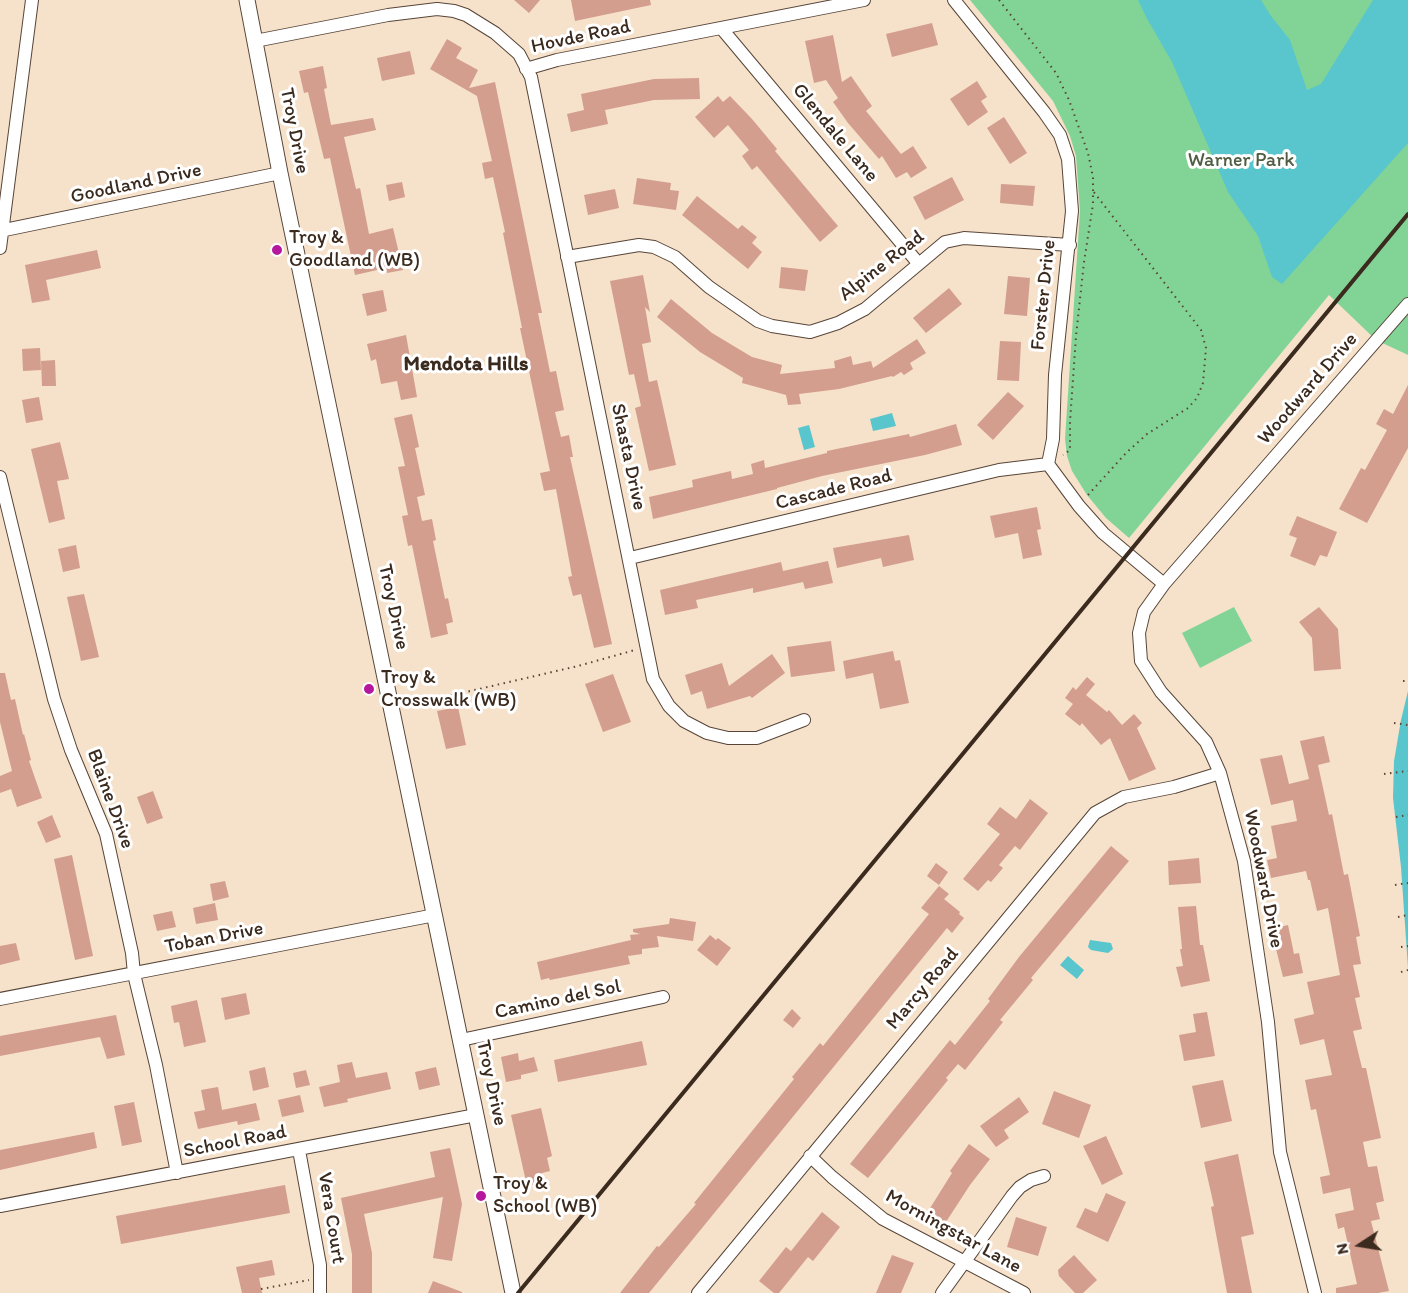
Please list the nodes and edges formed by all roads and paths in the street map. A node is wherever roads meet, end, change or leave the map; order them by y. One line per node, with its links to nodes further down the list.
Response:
1 (32, 0): 10 (street)
2 (247, 0): 6 (street, Troy Drive)
3 (864, 0): 5 (street, Hovde Road)
4 (954, 0): 11 (street, Forster Drive)
5 (722, 29): 7 (street, Hovde Road); 14 (street, Glendale Lane)
6 (255, 41): 7 (street, Hovde Road); 8 (street, Troy Drive)
7 (526, 69): 13 (street, Shasta Drive)
8 (280, 173): 10 (street, Goodland Drive); 35 (street, Troy Drive)
9 (1093, 192): 18 (path)
10 (1, 231): 12 (street)
11 (1070, 245): 14 (street, Alpine Road); 16 (street, Forster Drive)
12 (0, 248)
13 (567, 257): 14 (street, Alpine Road); 19 (street, Shasta Drive)
14 (918, 263)
15 (1408, 304): 20 (street, Woodward Drive)
16 (1048, 464): 18 (street); 19 (street, Cascade Road)
17 (0, 477): 42 (street, Blaine Drive)
18 (1079, 506): 20 (street)
19 (630, 558): 21 (street, Shasta Drive)
20 (1164, 584): 29 (street, Woodward Drive)
21 (647, 646): 24 (path); 25 (street, Shasta Drive)
22 (1404, 681): 23 (path)
23 (1408, 681)
24 (410, 705)
25 (804, 720)
26 (1394, 723): 27 (path)
27 (1408, 725)
28 (1408, 771): 30 (path)
29 (1220, 773): 48 (street, Marcy Road); 60 (street, Woodward Drive)
30 (1384, 774)
31 (1408, 815): 32 (path)
32 (1396, 817)
33 (1408, 883): 34 (path)
34 (1395, 885)
35 (435, 915): 42 (street, Toban Drive); 45 (street, Troy Drive)
36 (1408, 915): 37 (path)
37 (1398, 917)
38 (1408, 946): 39 (path)
39 (1401, 947)
40 (1408, 970): 41 (path)
41 (1401, 972)
42 (134, 974): 44 (street, Toban Drive); 49 (street, Blaine Drive)
43 (663, 997): 45 (street, Camino del Sol)
44 (0, 999)
45 (461, 1040): 46 (street, Troy Drive)
46 (476, 1115): 47 (street, School Road); 56 (street, Troy Drive)
47 (299, 1150): 49 (street, School Road); 55 (street, Vera Court)
48 (810, 1156): 52 (street, Morningstar Lane); 57 (street, Marcy Road)
49 (177, 1173): 51 (street, School Road)
50 (1044, 1176): 52 (street)
51 (0, 1206)
52 (965, 1262): 58 (street); 59 (street, Morningstar Lane)
53 (312, 1281): 54 (path)
54 (261, 1289)
55 (321, 1293)
56 (513, 1293)
57 (699, 1293)
58 (942, 1293)
59 (1024, 1293)
60 (1315, 1293)

